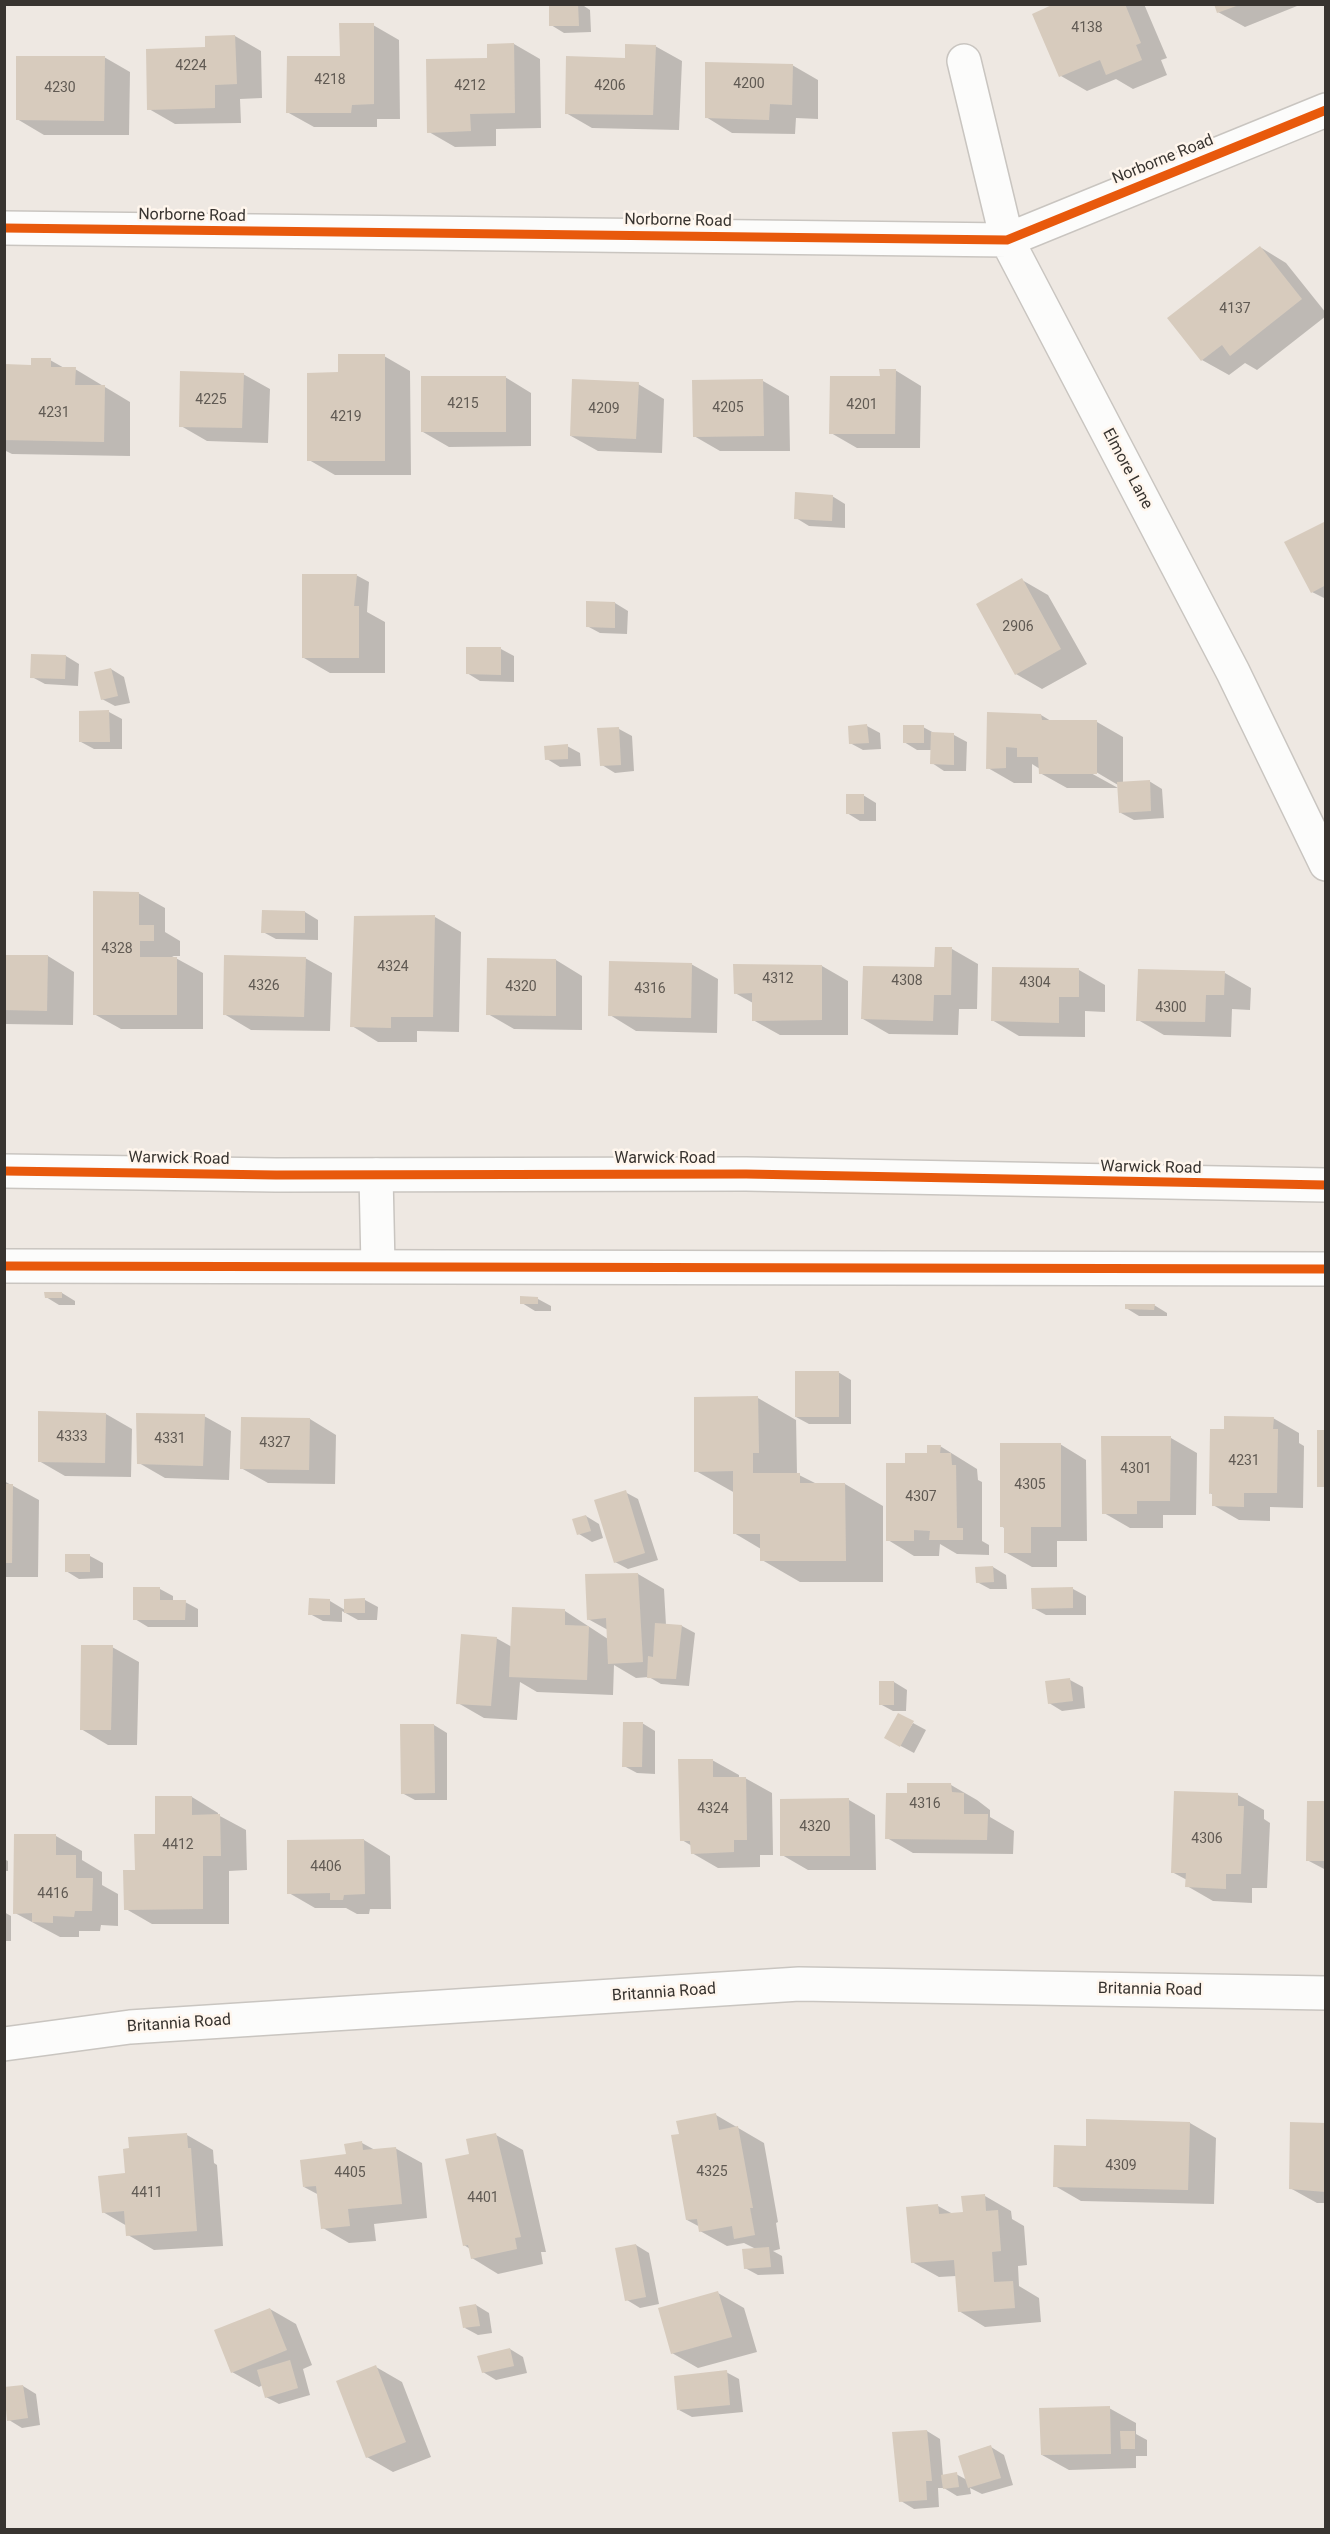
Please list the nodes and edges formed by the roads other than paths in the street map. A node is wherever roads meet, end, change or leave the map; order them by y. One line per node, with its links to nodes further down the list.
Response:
1 (964, 61): 4 (street, Elmore Lane)
2 (1326, 110): 4 (street, Norborne Road)
3 (4, 228): 4 (street, Norborne Road)
4 (1007, 240): 5 (street, Elmore Lane)
5 (1326, 864)
6 (4, 1171): 7 (street, Warwick Road)
7 (376, 1175): 8 (street, Warwick Road); 10 (street)
8 (1326, 1185)
9 (4, 1266): 10 (street)
10 (378, 1266): 11 (street)
11 (1326, 1269)
12 (1326, 1993): 13 (street, Britannia Road)
13 (4, 2044)

